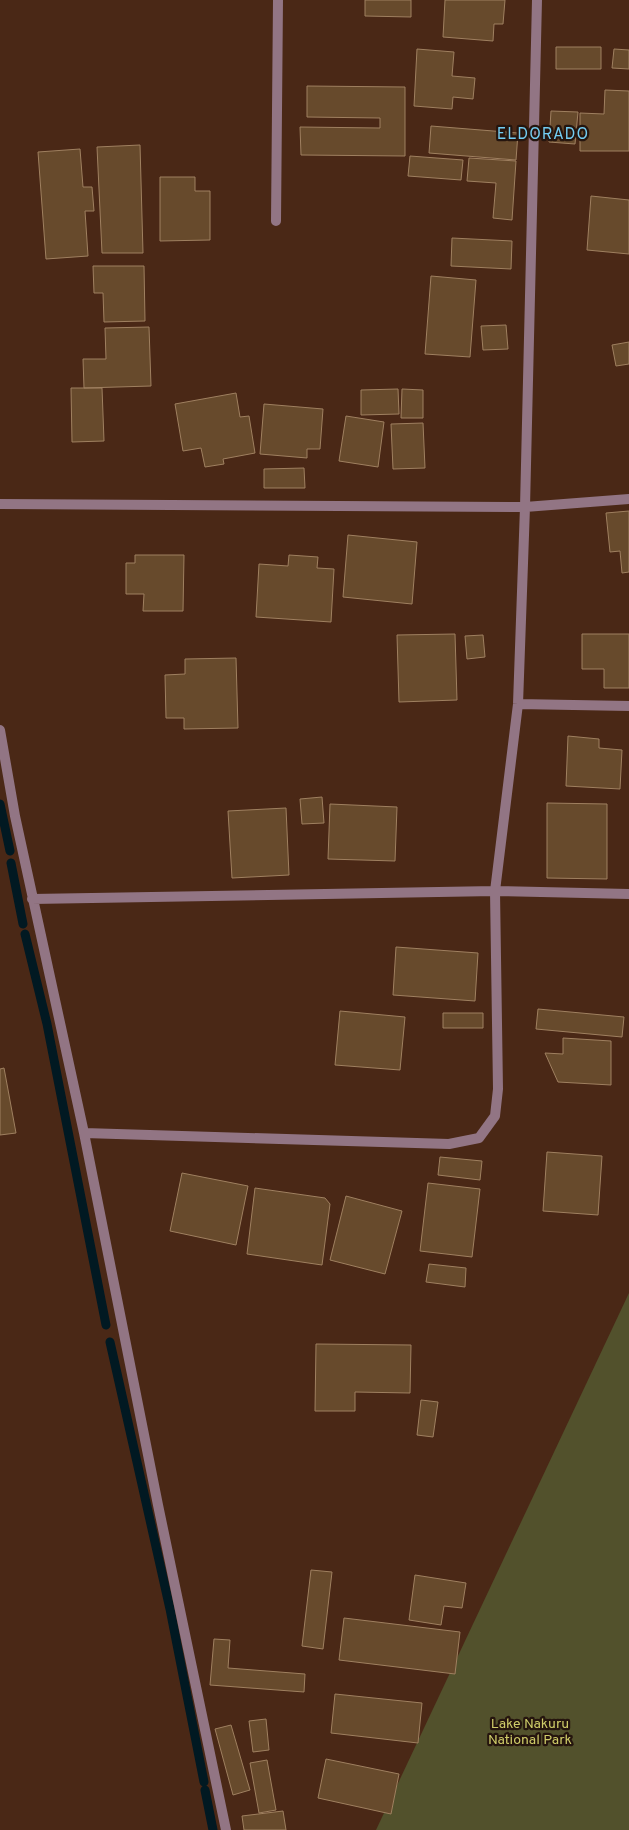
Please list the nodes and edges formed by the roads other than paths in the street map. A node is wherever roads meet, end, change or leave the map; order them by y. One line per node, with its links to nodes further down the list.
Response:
1 (278, 0): 3 (street)
2 (537, 0): 6 (street)
3 (276, 221)
4 (629, 500): 6 (street)
5 (0, 504): 6 (street)
6 (525, 507): 7 (street)
7 (518, 704): 8 (street); 10 (street)
8 (629, 706)
9 (0, 730): 12 (street)
10 (495, 891): 11 (street); 12 (street); 13 (street)
11 (629, 894)
12 (32, 899): 13 (street)
13 (84, 1134): 14 (street)
14 (226, 1830)

